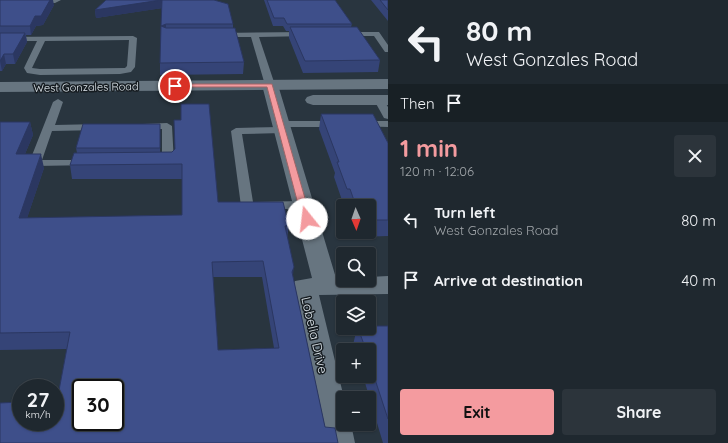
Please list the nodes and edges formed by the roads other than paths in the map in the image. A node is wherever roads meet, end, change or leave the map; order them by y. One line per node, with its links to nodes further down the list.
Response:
1 (55, 0): 2 (main road)
2 (0, 1)
3 (315, 34): 8 (lane)
4 (338, 34): 5 (lane)
5 (376, 34): 6 (lane); 11 (lane)
6 (388, 34)
7 (210, 35): 8 (lane)
8 (254, 35): 14 (lane)
9 (0, 39): 10 (lane)
10 (42, 39): 10 (lane)
11 (388, 50)
12 (388, 84): 14 (main road, West Gonzales Road)
13 (0, 88): 14 (main road, West Gonzales Road)
14 (282, 96): 15 (main road, West Gonzales Road); 16 (main road, West Gonzales Road); 21 (main road, Lobelia Drive)
15 (383, 100): 17 (lane)
16 (51, 102): 22 (lane)
17 (388, 116)
18 (388, 124): 21 (lane)
19 (112, 127): 22 (lane)
20 (136, 127): 24 (lane)
21 (281, 127): 25 (main road, Lobelia Drive); 25 (lane)
22 (48, 128): 23 (lane)
23 (98, 163)
24 (153, 163)
25 (303, 205): 27 (main road, Lobelia Drive)
26 (388, 284): 27 (main road)
27 (326, 286): 28 (main road, Lobelia Drive)
28 (339, 443)

